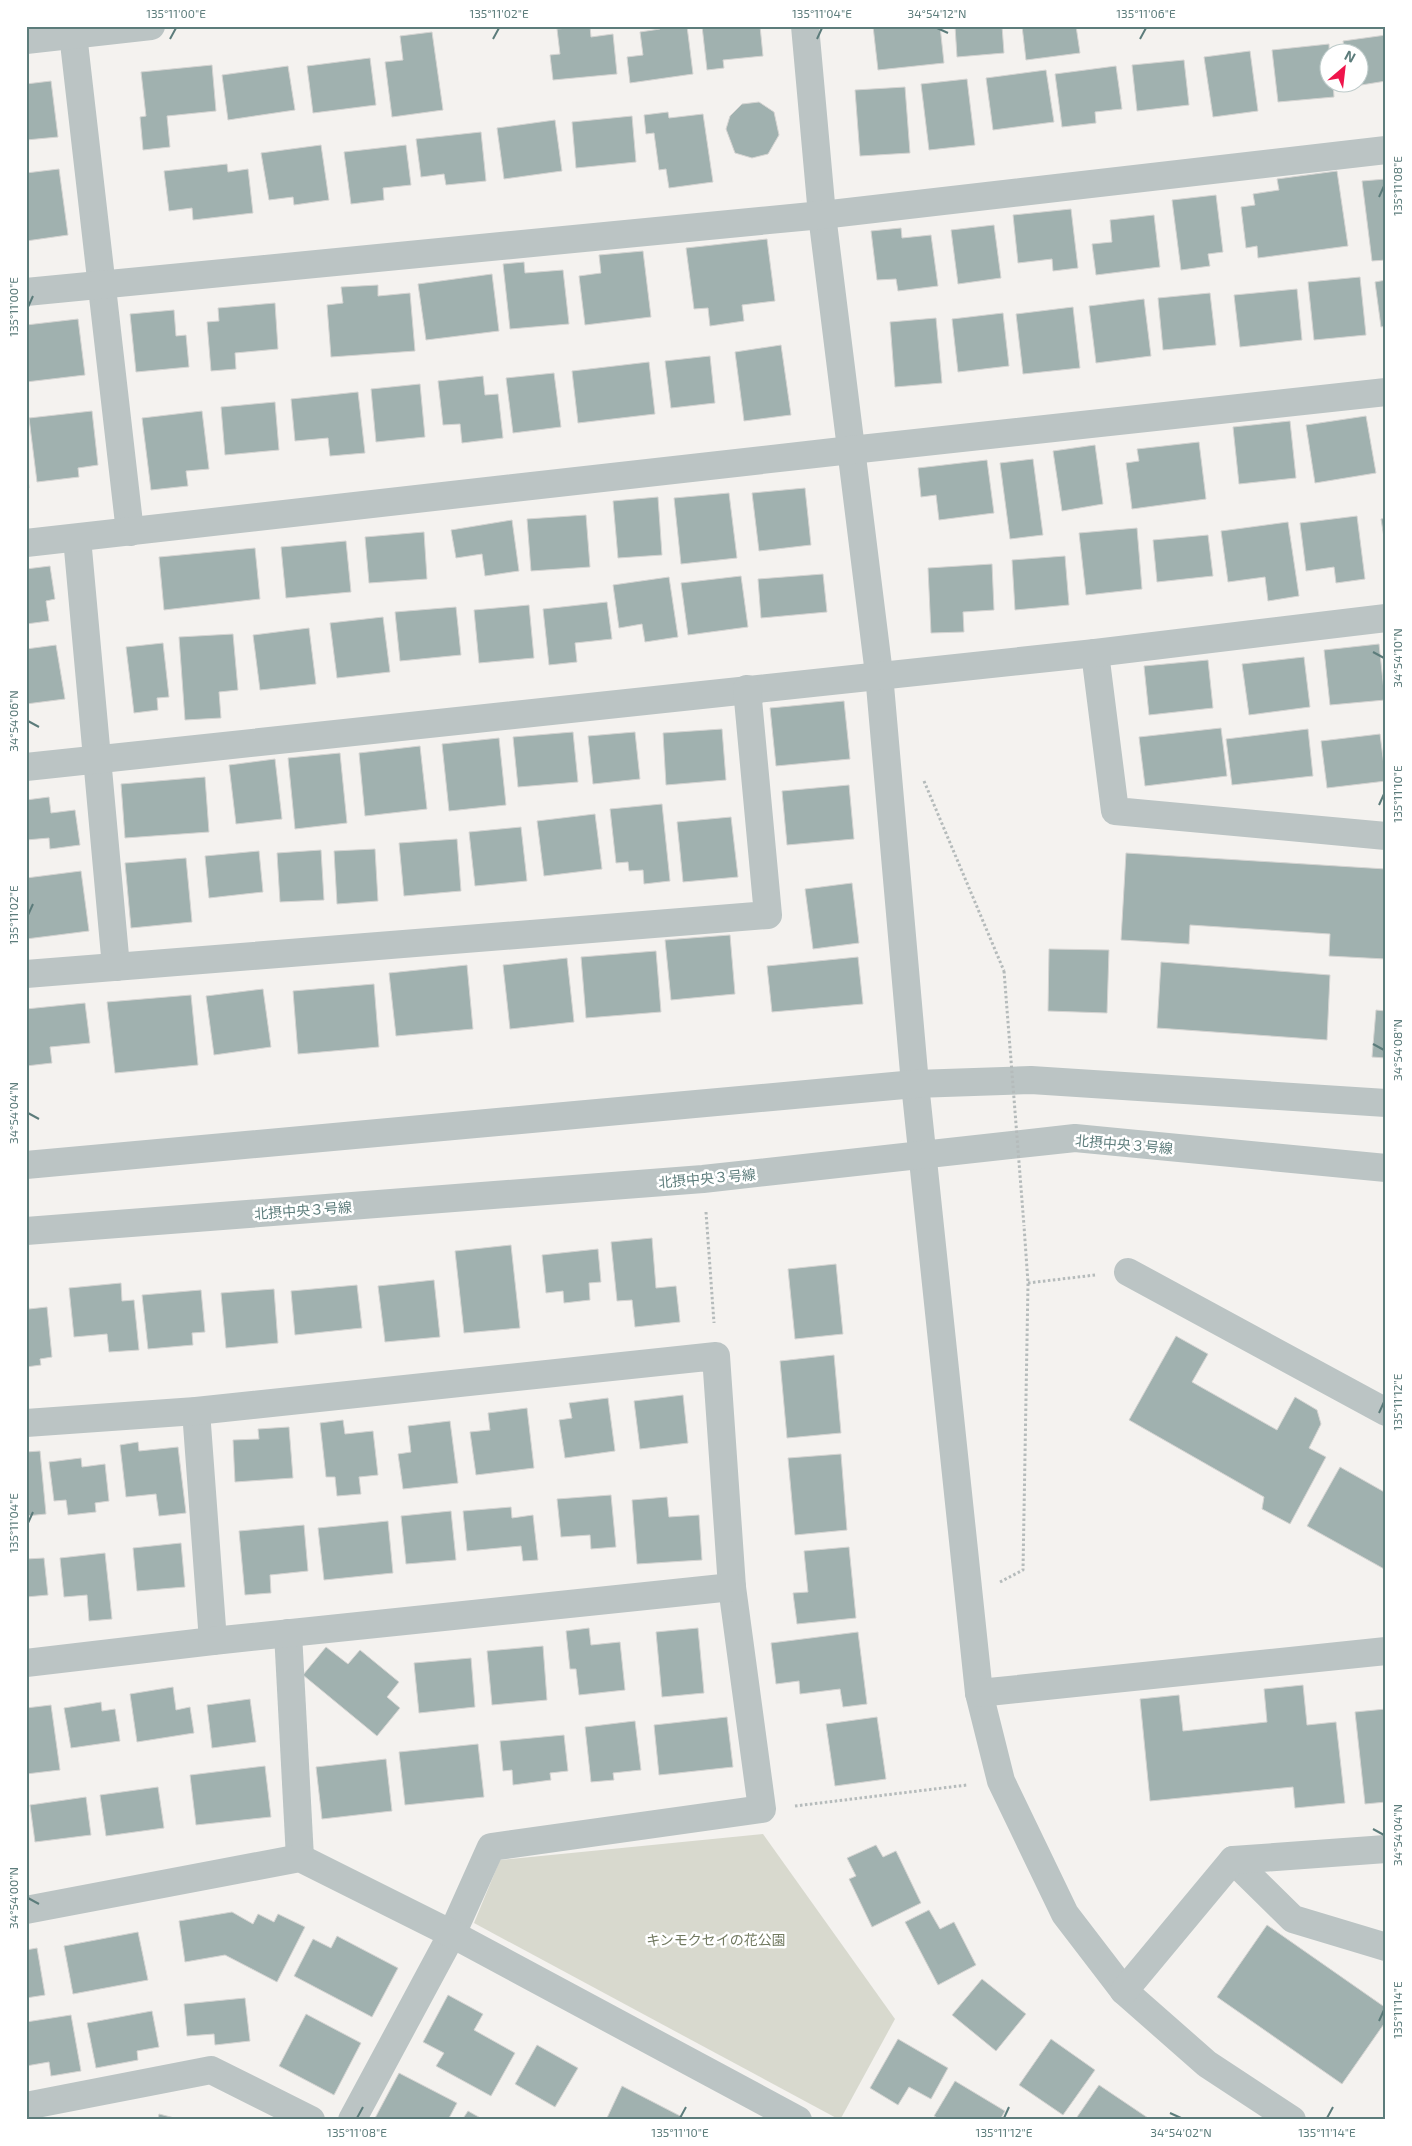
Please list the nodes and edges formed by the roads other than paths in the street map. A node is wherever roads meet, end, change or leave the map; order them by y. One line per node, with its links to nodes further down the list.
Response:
1 (151, 26): 3 (street)
2 (805, 26): 6 (street)
3 (73, 34): 4 (street); 7 (street)
4 (26, 40)
5 (1386, 150): 6 (street)
6 (822, 215): 7 (street); 10 (street)
7 (100, 285): 8 (street); 11 (street)
8 (26, 292)
9 (1386, 392): 10 (street)
10 (852, 450): 11 (street); 16 (street)
11 (130, 532): 12 (street)
12 (77, 538): 13 (street); 18 (street)
13 (26, 543)
14 (1386, 618): 15 (street)
15 (1095, 652): 16 (street); 20 (street)
16 (878, 674): 17 (street); 23 (street)
17 (747, 689): 18 (street); 21 (street)
18 (96, 761): 19 (street); 21 (street)
19 (26, 767)
20 (1386, 836)
21 (116, 967): 22 (street)
22 (26, 974)
23 (915, 1084): 24 (street); 25 (street); 26 (street)
24 (1386, 1103)
25 (923, 1156): 27 (street, 北摂中央３号線); 28 (street, 北摂中央３号線); 38 (street)
26 (26, 1165)
27 (1386, 1168)
28 (26, 1231)
29 (1128, 1272): 31 (street)
30 (196, 1410): 32 (street); 33 (street); 35 (street)
31 (1386, 1412)
32 (26, 1423)
33 (732, 1587): 34 (street); 43 (street)
34 (288, 1633): 35 (street); 40 (street)
35 (214, 1641): 37 (street)
36 (1386, 1651): 38 (street)
37 (26, 1663)
38 (979, 1693): 45 (street)
39 (1386, 1849): 41 (street)
40 (300, 1858): 42 (street); 43 (street)
41 (1233, 1860): 44 (street); 45 (street)
42 (26, 1910)
43 (452, 1934): 48 (street); 49 (street)
44 (1386, 1946)
45 (1124, 1991): 50 (street)
46 (26, 2106): 47 (street)
47 (311, 2120)
48 (352, 2120)
49 (798, 2120)
50 (1292, 2120)

